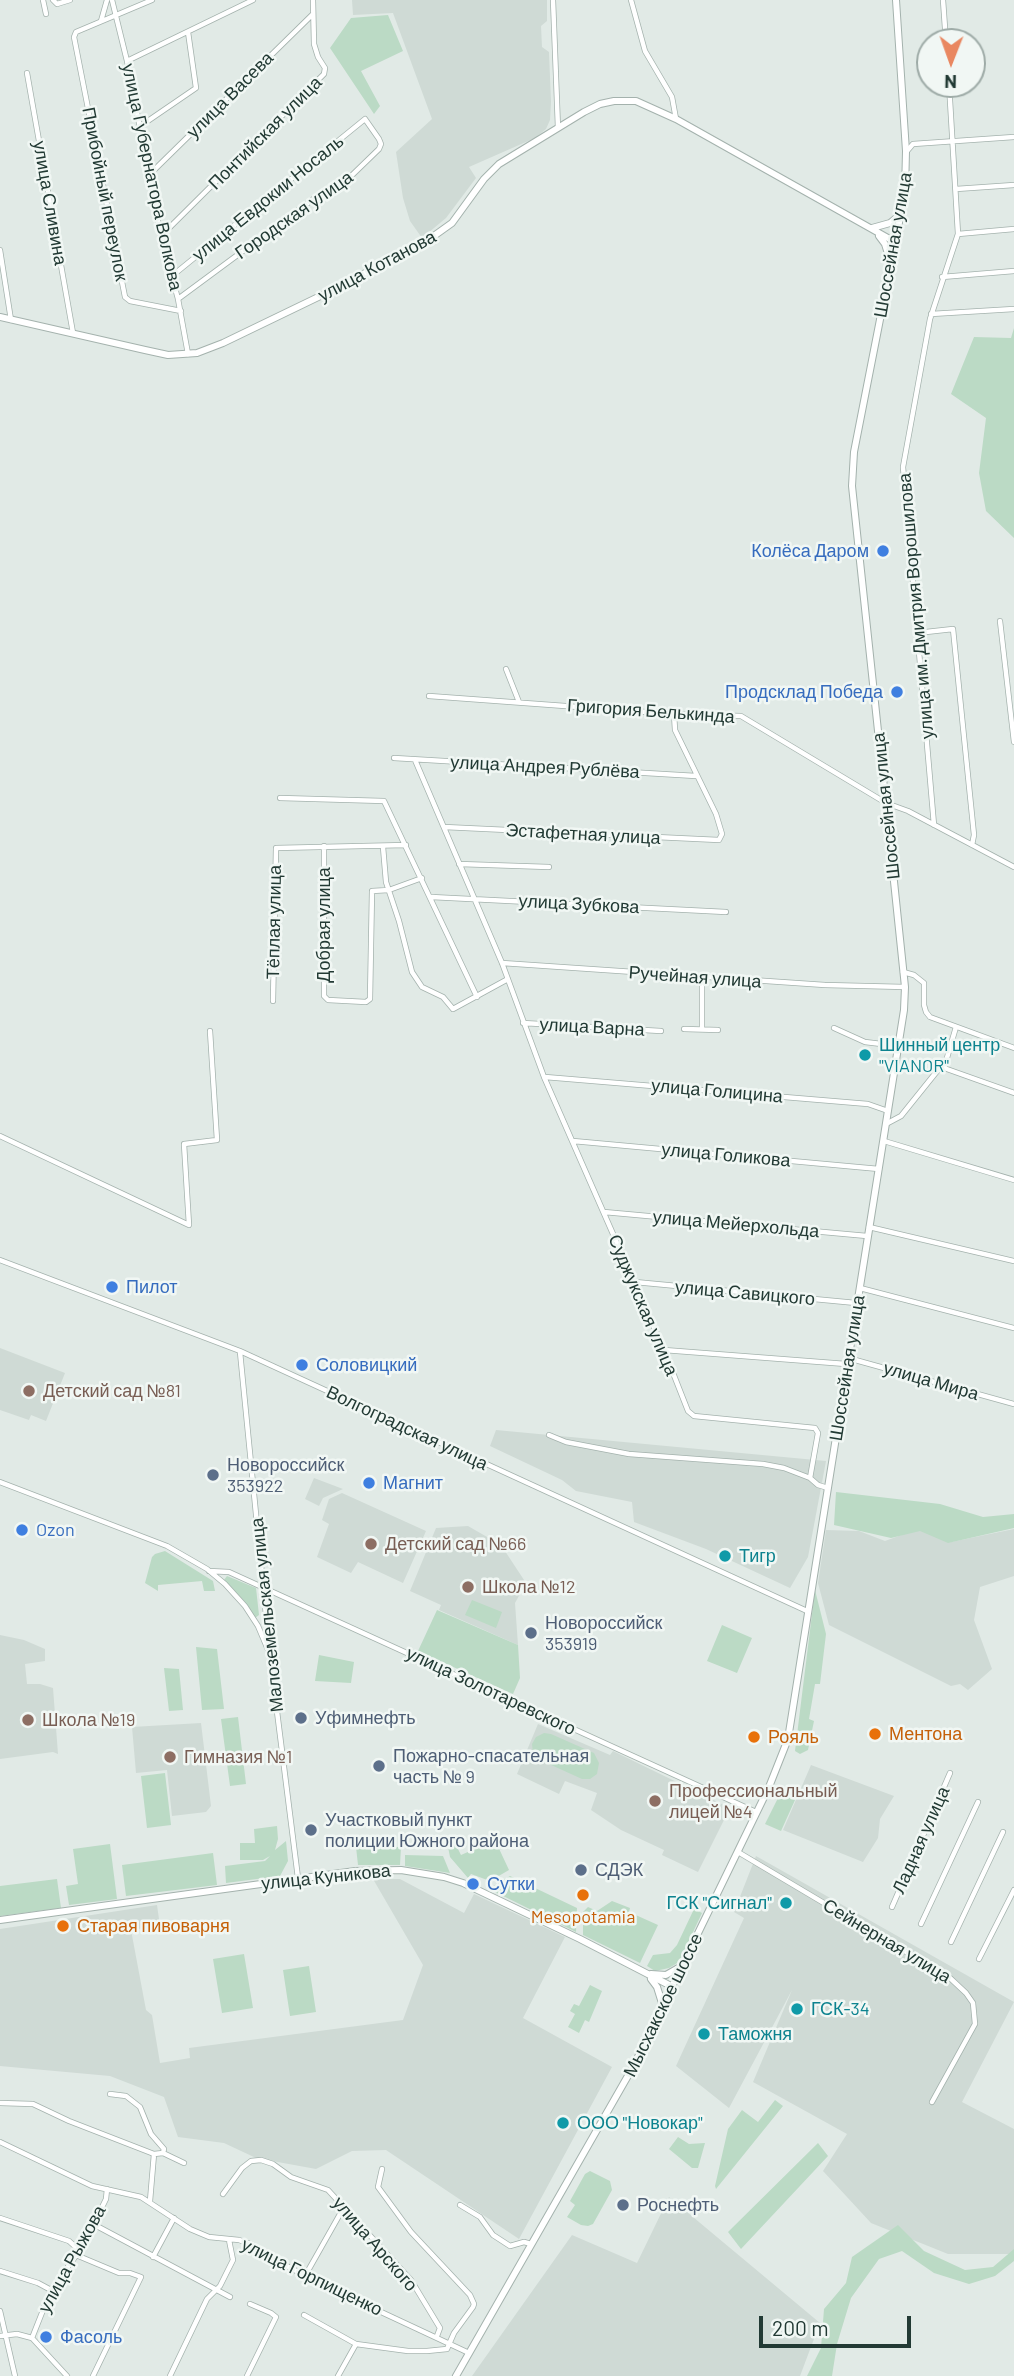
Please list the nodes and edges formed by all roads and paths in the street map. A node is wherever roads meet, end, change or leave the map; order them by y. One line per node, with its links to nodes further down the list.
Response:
1 (43, 0): 12 (street)
2 (53, 0): 3 (street)
3 (70, 0)
4 (110, 0): 14 (street, улица Губернатора Волкова); 15 (street)
5 (152, 0): 14 (street)
6 (253, 0): 17 (street)
7 (313, 0): 13 (street)
8 (553, 0): 24 (street)
9 (631, 0): 22 (street)
10 (896, 0): 27 (street, Шоссейная улица)
11 (943, 0): 16 (street)
12 (46, 14)
13 (312, 14): 28 (street, улица Васева); 35 (street, Понтийская улица)
14 (117, 15): 15 (street); 18 (street, улица Губернатора Волкова)
15 (101, 21): 44 (street, Прибойный переулок)
16 (945, 28)
17 (188, 32): 18 (street); 23 (street)
18 (127, 61): 23 (street, улица Губернатора Волкова)
19 (27, 73): 48 (street, улица Сливина)
20 (950, 98): 26 (street, улица им. Дмитрия Ворошилова)
21 (365, 119): 40 (street, улица Евдокии Носаль); 42 (street, Городская улица)
22 (676, 119): 24 (street, улица Котанова); 32 (street, улица Котанова)
23 (139, 127): 28 (street, улица Губернатора Волкова)
24 (558, 128): 49 (street, улица Котанова)
25 (1014, 137): 26 (street)
26 (953, 142): 27 (street); 30 (street, улица им. Дмитрия Ворошилова)
27 (906, 152): 31 (street, Шоссейная улица)
28 (149, 175): 35 (street, улица Губернатора Волкова)
29 (1014, 185): 30 (street)
30 (956, 190): 34 (street, улица им. Дмитрия Ворошилова)
31 (901, 214): 32 (street); 36 (street, Шоссейная улица)
32 (872, 229): 36 (street, улица Котанова); 38 (street)
33 (1014, 229): 34 (street)
34 (958, 234): 41 (street, улица им. Дмитрия Ворошилова)
35 (161, 236): 40 (street, улица Губернатора Волкова)
36 (895, 242): 38 (street, Шоссейная улица)
37 (0, 253): 47 (street)
38 (891, 265): 61 (street, Шоссейная улица)
39 (1014, 271): 41 (street)
40 (172, 276): 42 (street, улица Губернатора Волкова)
41 (942, 277): 45 (street, улица им. Дмитрия Ворошилова)
42 (178, 299): 44 (street, улица Губернатора Волкова)
43 (1014, 309): 45 (street)
44 (181, 311): 49 (street, улица Губернатора Волкова)
45 (931, 314): 51 (street, улица им. Дмитрия Ворошилова)
46 (0, 317): 47 (street, улица Котанова)
47 (11, 320): 48 (street, улица Котанова)
48 (73, 334): 49 (street, улица Котанова)
49 (188, 355)
50 (1000, 621): 56 (street)
51 (917, 633): 62 (street, улица им. Дмитрия Ворошилова); 65 (street)
52 (506, 669): 54 (street)
53 (429, 696): 54 (street, Григория Белькинда)
54 (519, 702): 55 (street, Григория Белькинда)
55 (674, 714): 59 (street); 61 (street, Григория Белькинда)
56 (1014, 743)
57 (394, 758): 58 (street, улица Андрея Рублёва)
58 (415, 760): 59 (street, улица Андрея Рублёва); 63 (street)
59 (695, 776): 63 (street, Эстафетная улица)
60 (280, 798): 64 (street)
61 (886, 803): 62 (street, Григория Белькинда); 77 (street, Шоссейная улица)
62 (934, 825): 65 (street, Григория Белькинда)
63 (444, 827): 68 (street)
64 (406, 845): 67 (street, Тёплая улица); 71 (street)
65 (972, 845): 70 (street, Григория Белькинда)
66 (324, 846): 67 (street, Тёплая улица); 72 (street, Добрая улица); 82 (street, Тёплая улица)
67 (383, 847): 72 (street)
68 (459, 864): 69 (street); 74 (street)
69 (549, 867)
70 (1014, 867)
71 (422, 878): 72 (street); 73 (street)
72 (389, 890): 81 (street)
73 (431, 897): 74 (street, улица Зубкова); 81 (street)
74 (475, 898): 75 (street, улица Зубкова); 76 (street)
75 (726, 912)
76 (502, 963): 78 (street, Ручейная улица); 79 (street)
77 (903, 972): 80 (street, Шоссейная улица); 84 (street)
78 (702, 977): 80 (street, Ручейная улица); 87 (street)
79 (508, 979): 81 (street); 83 (street)
80 (905, 987): 91 (street, Шоссейная улица)
81 (477, 997)
82 (273, 1001)
83 (523, 1023): 90 (street, улица Варна); 94 (street, Суджукская улица)
84 (956, 1027): 92 (street); 93 (street)
85 (684, 1028): 87 (street)
86 (834, 1028): 91 (street)
87 (702, 1029): 88 (street)
88 (718, 1030)
89 (210, 1031): 98 (street)
90 (661, 1031)
91 (898, 1046): 96 (street, Шоссейная улица)
92 (1014, 1048)
93 (944, 1068): 95 (street); 97 (street)
94 (544, 1077): 96 (street, улица Голицина); 99 (street, Суджукская улица)
95 (1014, 1093)
96 (888, 1111): 97 (street, Шоссейная улица)
97 (886, 1124): 100 (street, Шоссейная улица)
98 (0, 1136)
99 (573, 1141): 101 (street, улица Голикова); 103 (street, Суджукская улица)
100 (884, 1141): 101 (street, Шоссейная улица); 102 (street)
101 (879, 1169): 104 (street, Шоссейная улица)
102 (1014, 1180)
103 (604, 1212): 105 (street, улица Мейерхольда); 108 (street, Суджукская улица)
104 (869, 1227): 105 (street, Шоссейная улица); 107 (street)
105 (867, 1236): 109 (street, Шоссейная улица)
106 (0, 1259): 113 (street, Волгоградская улица)
107 (1014, 1261)
108 (634, 1282): 110 (street, улица Савицкого); 112 (street, Суджукская улица)
109 (859, 1287): 110 (street, Шоссейная улица); 111 (street)
110 (856, 1303): 114 (street, Шоссейная улица)
111 (1014, 1328)
112 (664, 1350): 114 (street, улица Мира); 117 (street, Суджукская улица)
113 (240, 1352): 121 (street, Малоземельская улица); 123 (street, Волгоградская улица)
114 (847, 1361): 115 (street, улица Мира); 119 (street, Шоссейная улица)
115 (1014, 1404)
116 (549, 1435): 117 (street)
117 (810, 1478): 119 (street)
118 (0, 1482): 120 (street)
119 (828, 1488): 123 (street, Шоссейная улица)
120 (209, 1571): 121 (street, улица Золотаревского); 124 (street)
121 (265, 1588): 122 (street, Малоземельская улица); 128 (street, улица Золотаревского)
122 (267, 1605): 124 (street); 125 (street, Малоземельская улица)
123 (807, 1611): 128 (street, Мысхакское шоссе)
124 (258, 1626): 125 (street)
125 (270, 1656): 131 (street, Малоземельская улица)
126 (950, 1773): 133 (street, Ладная улица)
127 (978, 1802): 135 (street)
128 (756, 1812): 130 (street, Мысхакское шоссе)
129 (1003, 1832): 136 (street)
130 (738, 1852): 138 (street, Мысхакское шоссе); 143 (street, Сейнерная улица)
131 (298, 1878): 134 (street, улица Куникова); 139 (street, улица Куникова)
132 (1014, 1890): 137 (street)
133 (891, 1907)
134 (0, 1920)
135 (921, 1924)
136 (951, 1941)
137 (979, 1959)
138 (681, 1967): 139 (street); 140 (street, Мысхакское шоссе)
139 (646, 1974): 140 (street, улица Куникова); 141 (street)
140 (671, 1986): 141 (street, Мысхакское шоссе)
141 (663, 2005): 159 (street, Мысхакское шоссе)
142 (110, 2094): 146 (street)
143 (932, 2102)
144 (0, 2103): 147 (street)
145 (0, 2142): 150 (street, улица Горпищенко)
146 (163, 2153): 147 (street); 148 (street)
147 (154, 2154): 152 (street)
148 (184, 2164)
149 (382, 2169): 175 (street)
150 (107, 2189): 152 (street, улица Горпищенко); 157 (street, улица Рыжова)
151 (223, 2194): 154 (street, улица Арского)
152 (150, 2201): 155 (street, улица Горпищенко)
153 (460, 2205): 159 (street)
154 (344, 2207): 163 (street); 172 (street, улица Арского)
155 (174, 2217): 158 (street, улица Горпищенко); 161 (street)
156 (0, 2218): 160 (street)
157 (93, 2224): 160 (street, улица Рыжова); 161 (street)
158 (229, 2239): 163 (street, улица Горпищенко); 165 (street)
159 (531, 2245): 176 (street, Мысхакское шоссе)
160 (77, 2253): 164 (street, улица Рыжова); 179 (street)
161 (153, 2258): 165 (street)
162 (0, 2271): 164 (street)
163 (305, 2276): 172 (street, улица Горпищенко)
164 (51, 2290): 173 (street, улица Рыжова)
165 (214, 2290): 166 (street); 180 (street)
166 (230, 2297)
167 (250, 2304): 181 (street)
168 (0, 2311): 170 (street)
169 (303, 2315): 174 (street)
170 (7, 2334): 171 (street); 173 (street); 177 (street)
171 (0, 2336)
172 (437, 2336): 175 (street, улица Горпищенко)
173 (32, 2338): 178 (street)
174 (356, 2344): 175 (street); 182 (street)
175 (451, 2344): 176 (street, улица Горпищенко)
176 (469, 2353): 183 (street, Мысхакское шоссе)
177 (15, 2376)
178 (67, 2376)
179 (93, 2376)
180 (170, 2376)
181 (247, 2376)
182 (338, 2376)
183 (456, 2376)

